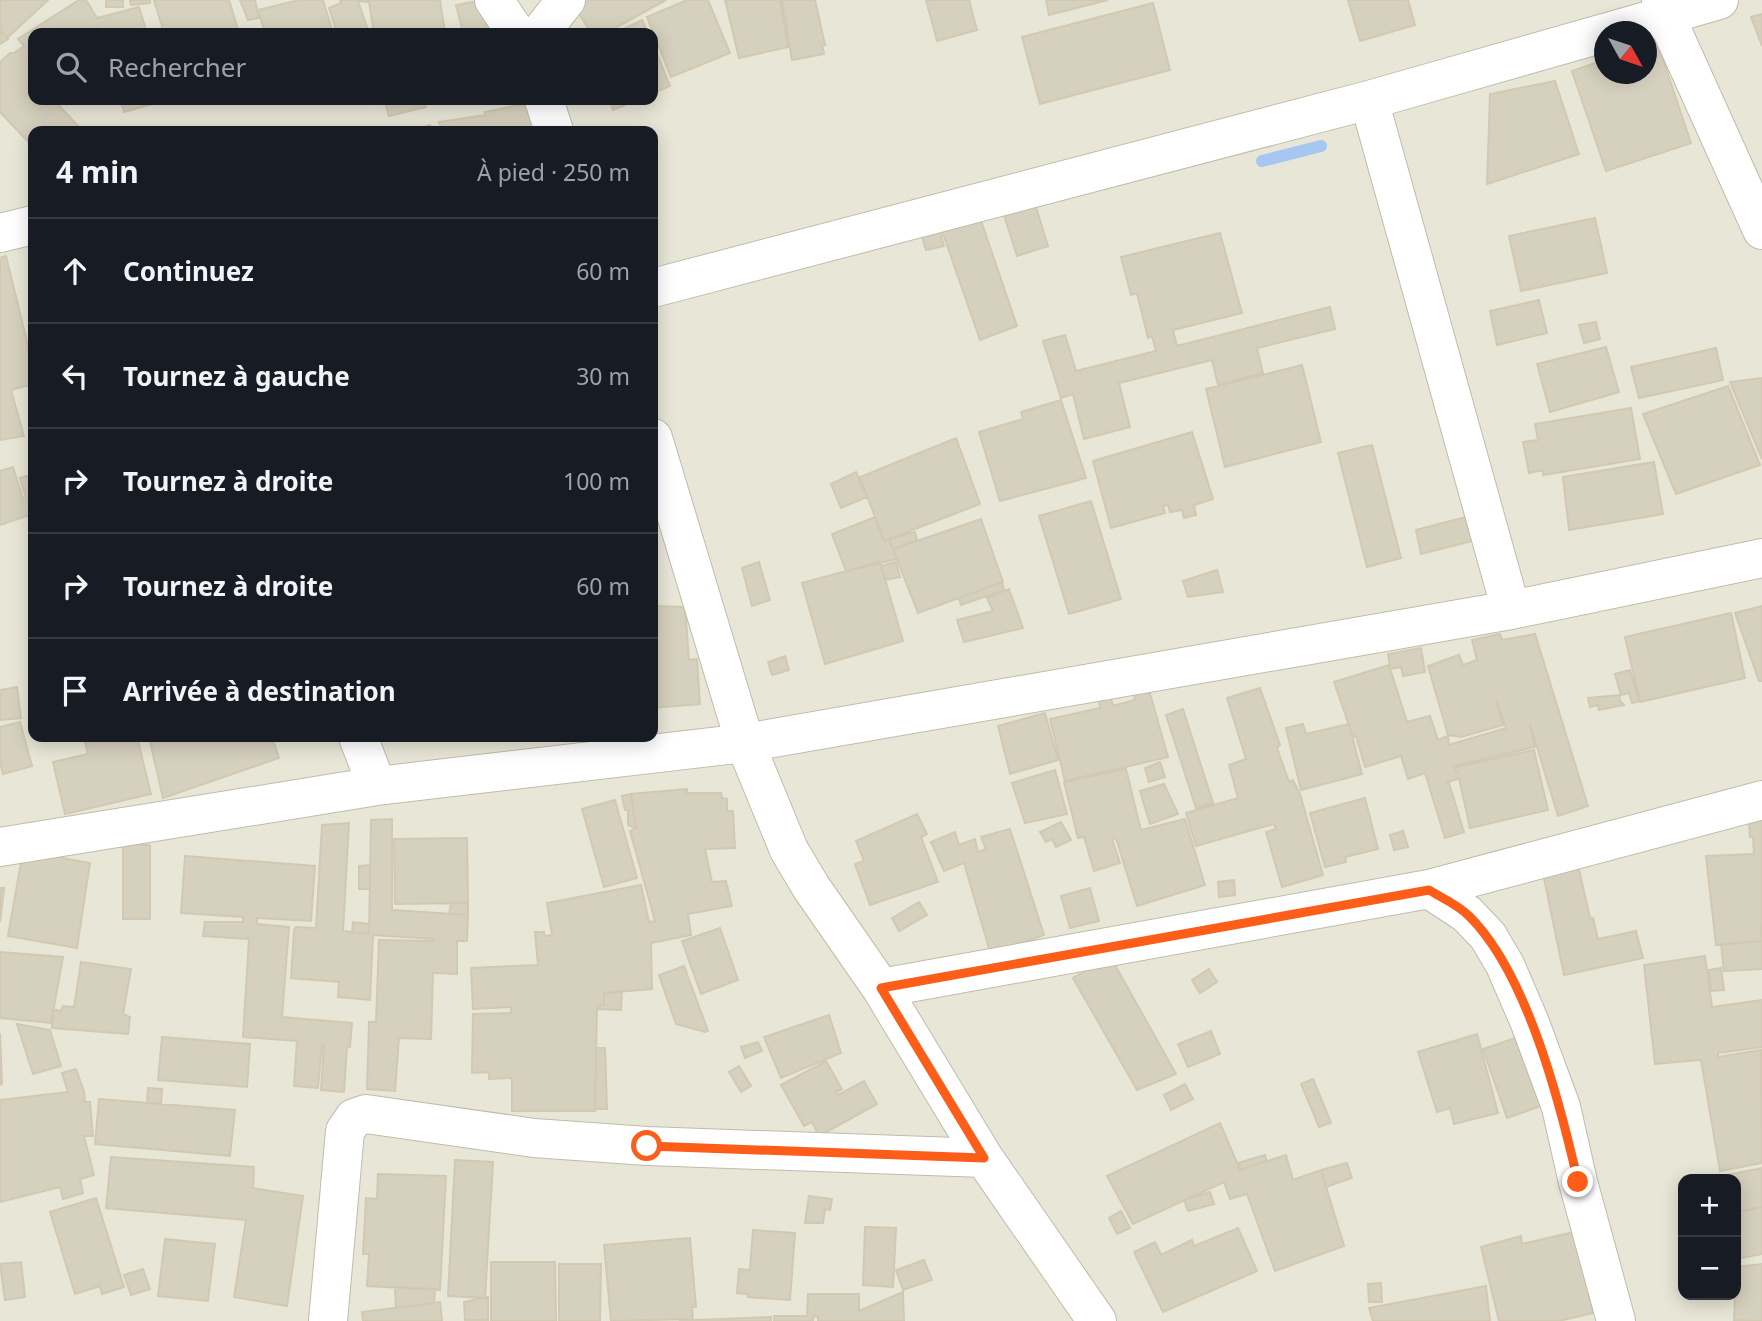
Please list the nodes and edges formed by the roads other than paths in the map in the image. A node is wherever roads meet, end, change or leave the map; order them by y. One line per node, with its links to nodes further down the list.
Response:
1 (494, 0): 6 (street)
2 (566, 0): 7 (street)
3 (1719, 0): 4 (street)
4 (1663, 8): 5 (street); 13 (street)
5 (1632, 21)
6 (513, 28)
7 (544, 28)
8 (1594, 35): 9 (street)
9 (1369, 100): 15 (street); 18 (street)
10 (546, 105): 11 (street)
11 (552, 126)
12 (28, 226): 14 (street)
13 (1762, 230)
14 (0, 233)
15 (658, 287)
16 (658, 455): 20 (street)
17 (1762, 558): 18 (street)
18 (1511, 610): 20 (street)
19 (360, 742): 21 (street)
20 (745, 743): 21 (street); 25 (street)
21 (377, 786): 23 (street)
22 (1762, 800): 24 (street)
23 (0, 847)
24 (1429, 890): 25 (street); 29 (street)
25 (881, 988): 26 (street)
26 (984, 1158): 27 (street); 28 (street)
27 (328, 1321)
28 (1097, 1321)
29 (1616, 1321)

